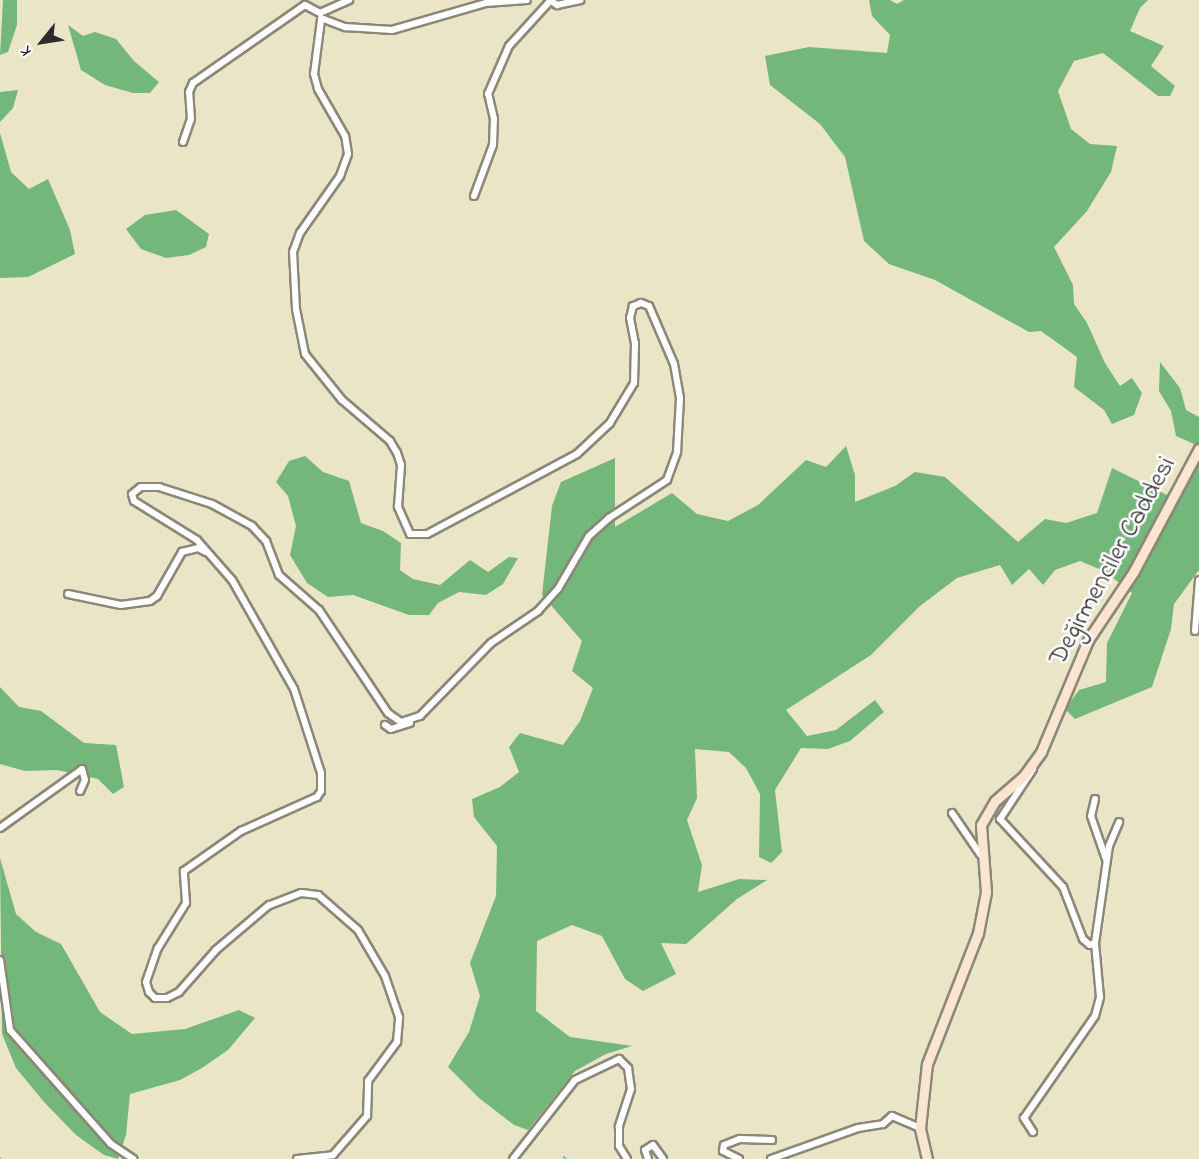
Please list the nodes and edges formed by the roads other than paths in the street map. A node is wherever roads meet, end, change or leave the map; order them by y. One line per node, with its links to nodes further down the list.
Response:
1 (298, 0): 6 (street)
2 (349, 0): 7 (street)
3 (527, 0): 7 (street)
4 (551, 0): 5 (street); 9 (street)
5 (580, 0)
6 (305, 5): 7 (street); 8 (street)
7 (321, 16): 15 (street)
8 (183, 142)
9 (474, 196)
10 (1199, 449): 17 (main road, Değirmenciler Caddesi)
11 (209, 553): 13 (street); 15 (street); 31 (street)
12 (1199, 580): 14 (street)
13 (68, 594)
14 (1196, 631)
15 (420, 716): 16 (street)
16 (385, 725)
17 (1041, 752): 23 (main road, Değirmenciler Caddesi); 25 (street)
18 (80, 791): 22 (street)
19 (1095, 799): 24 (street)
20 (952, 813): 23 (street)
21 (1119, 822): 24 (street)
22 (0, 828)
23 (983, 860): 27 (main road, Değirmenciler Caddesi)
24 (1108, 862): 25 (street)
25 (1095, 943): 28 (street)
26 (0, 960): 30 (street)
27 (920, 1128): 37 (street); 38 (main road, Değirmenciler Caddesi)
28 (1033, 1132)
29 (772, 1140): 36 (street)
30 (133, 1159)
31 (297, 1159)
32 (513, 1159): 33 (street)
33 (627, 1159)
34 (648, 1159): 35 (street)
35 (663, 1159)
36 (739, 1159)
37 (771, 1159)
38 (927, 1159)

